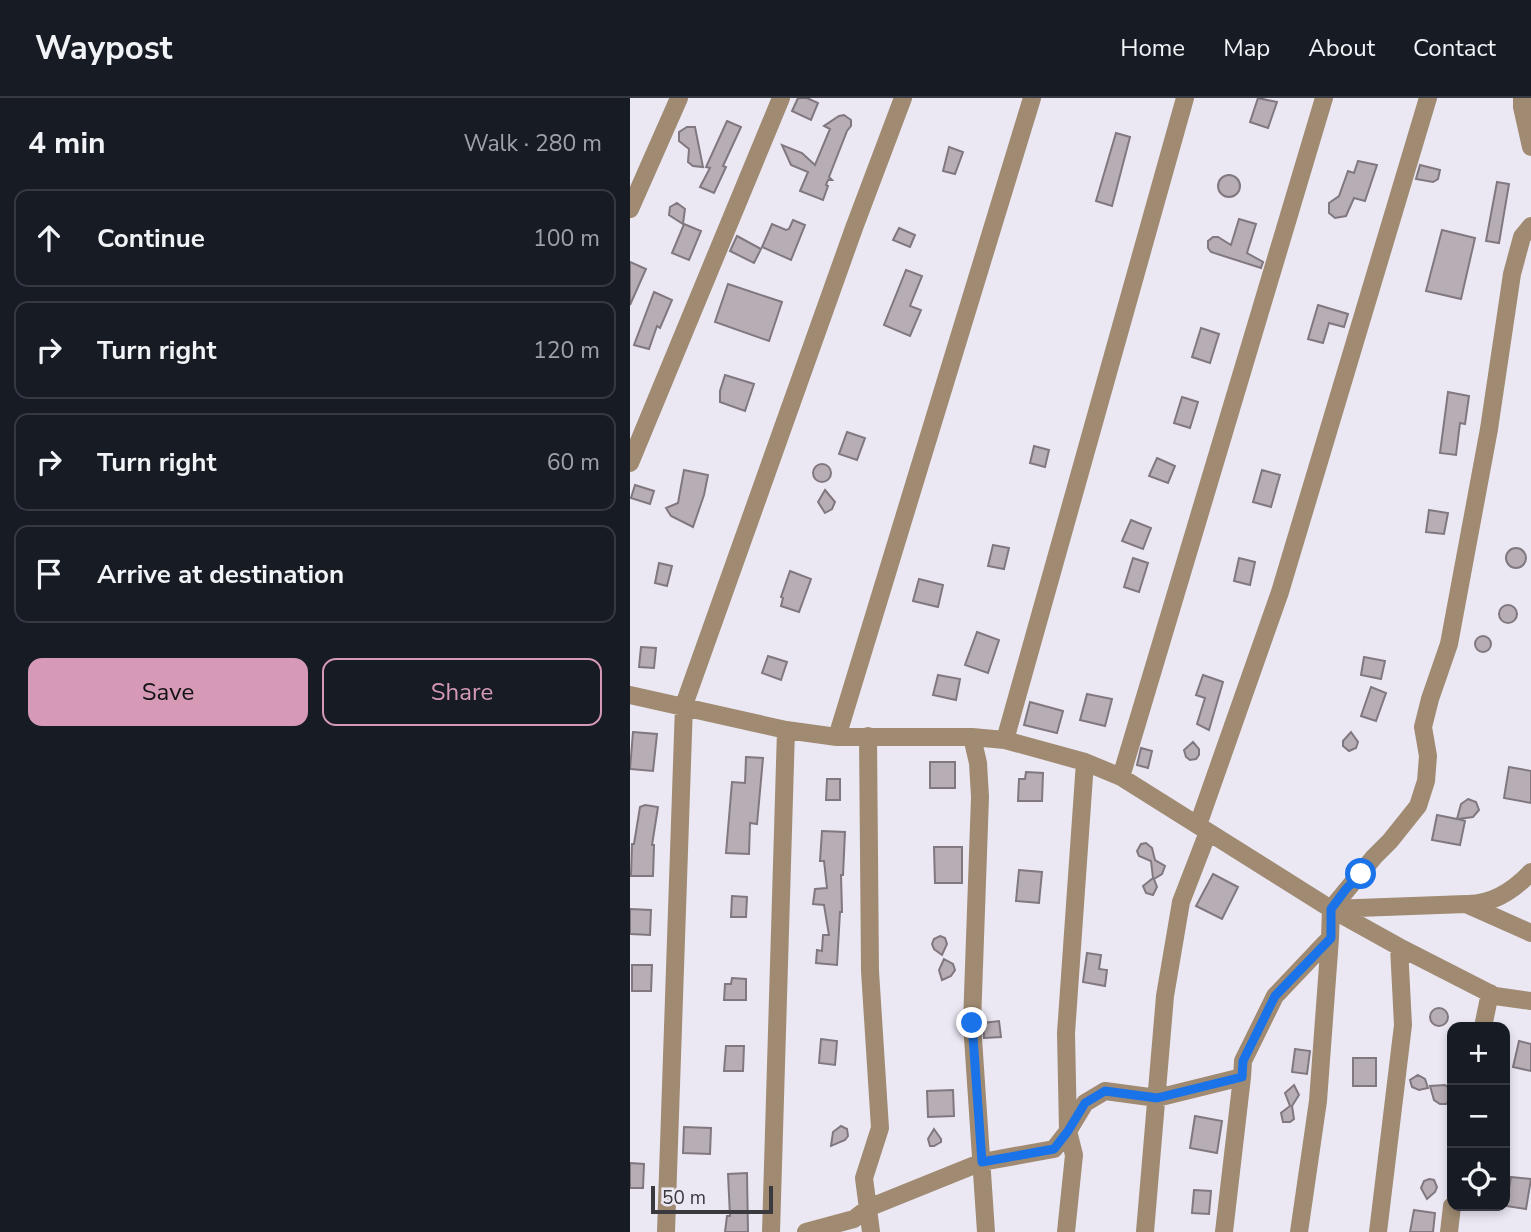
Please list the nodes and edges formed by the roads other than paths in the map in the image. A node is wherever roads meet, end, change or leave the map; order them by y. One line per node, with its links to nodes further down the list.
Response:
1 (679, 98): 10 (street)
2 (781, 98): 12 (street)
3 (903, 98): 14 (street)
4 (1032, 98): 17 (street)
5 (1185, 98): 19 (street)
6 (1324, 98): 21 (street)
7 (1428, 98): 22 (street)
8 (1522, 98): 9 (street)
9 (1531, 147)
10 (630, 209)
11 (1531, 226): 25 (street)
12 (630, 463)
13 (630, 695): 14 (street)
14 (684, 705): 15 (street); 38 (street)
15 (786, 730): 17 (street); 39 (street)
16 (868, 736): 17 (street); 18 (street); 36 (street)
17 (836, 737)
18 (972, 737): 19 (street); 35 (street)
19 (1005, 740): 20 (street)
20 (1085, 762): 21 (street); 34 (street)
21 (1122, 777): 22 (street)
22 (1203, 829): 25 (street); 33 (street)
23 (1531, 872): 24 (street)
24 (1466, 904): 25 (street); 26 (street)
25 (1331, 909): 27 (street); 28 (street)
26 (1531, 933)
27 (1331, 938): 32 (street); 46 (street)
28 (1399, 947): 29 (street); 47 (street)
29 (1490, 993): 30 (street); 31 (street)
30 (1531, 1000)
31 (1484, 1022)
32 (1242, 1077): 33 (street); 45 (street)
33 (1157, 1098): 34 (street); 44 (street)
34 (1068, 1131): 35 (street); 43 (street)
35 (982, 1162): 36 (street); 42 (street)
36 (868, 1208): 40 (street); 41 (street)
37 (1451, 1211): 48 (street)
38 (666, 1232)
39 (771, 1232)
40 (806, 1232)
41 (871, 1232)
42 (986, 1232)
43 (1066, 1232)
44 (1145, 1232)
45 (1224, 1232)
46 (1299, 1232)
47 (1378, 1232)
48 (1449, 1232)

